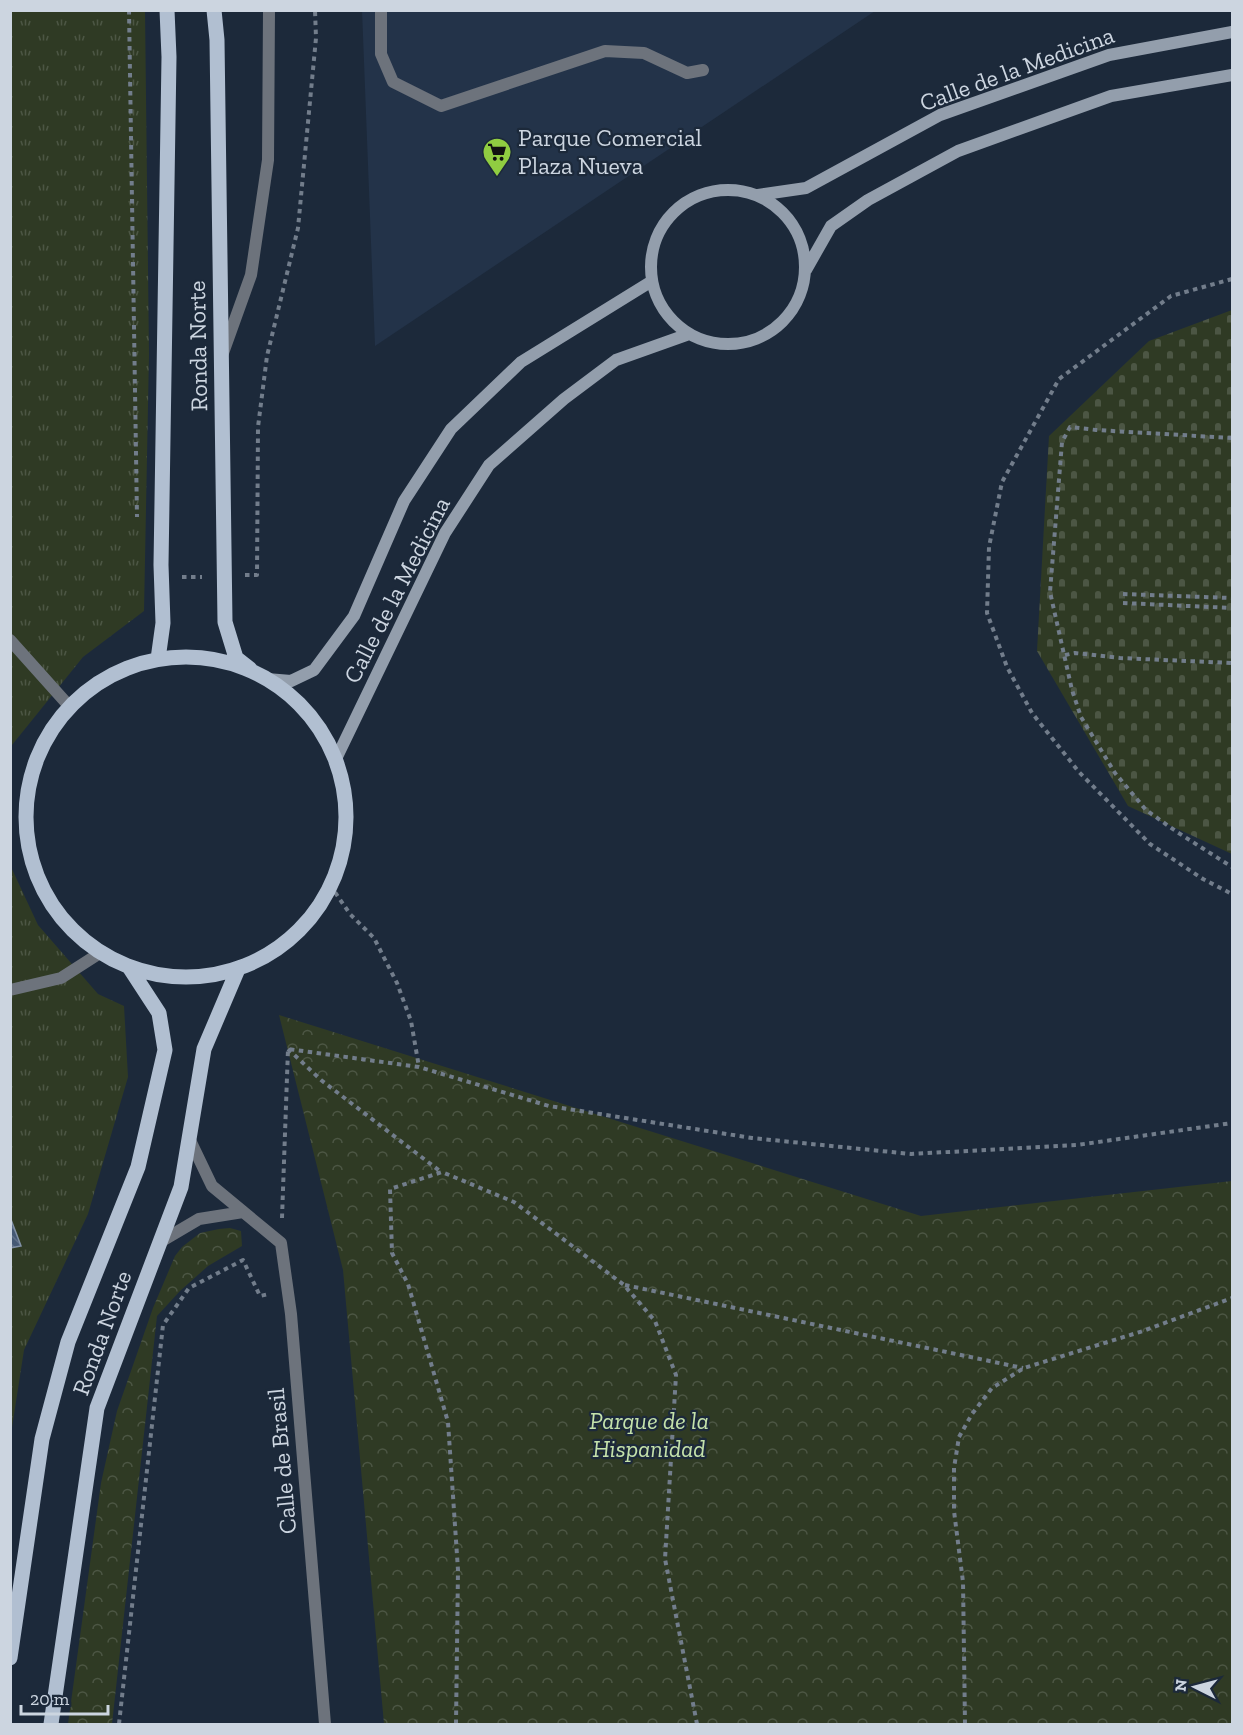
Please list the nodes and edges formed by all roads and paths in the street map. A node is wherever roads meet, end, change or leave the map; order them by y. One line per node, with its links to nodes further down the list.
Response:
1 (167, 10): 21 (main road, Ronda Norte)
2 (214, 10): 13 (main road, Ronda Norte)
3 (269, 10): 13 (street)
4 (381, 10): 6 (street)
5 (1233, 32): 8 (main road, Calle de la Medicina)
6 (703, 70)
7 (1233, 75): 9 (main road)
8 (758, 195): 9 (main road); 11 (main road)
9 (805, 271): 12 (main road)
10 (1233, 279): 29 (path)
11 (652, 281): 12 (main road); 24 (main road, Calle de la Medicina)
12 (689, 334): 26 (main road, Calle de la Medicina)
13 (221, 359): 23 (main road, Ronda Norte)
14 (1233, 438): 20 (path)
15 (1123, 594): 16 (path)
16 (1233, 598)
17 (1123, 603): 18 (path)
18 (1233, 608)
19 (10, 640): 25 (street)
20 (1065, 655): 22 (path); 27 (path)
21 (158, 659): 23 (main road, Ronda Norte); 25 (main road, Ronda Norte)
22 (1233, 663)
23 (252, 671): 24 (main road, Ronda Norte)
24 (267, 679): 26 (main road, Ronda Norte)
25 (70, 707): 30 (main road, Ronda Norte)
26 (335, 761): 28 (main road, Ronda Norte)
27 (1233, 867)
28 (330, 885): 32 (main road, Ronda Norte); 35 (path)
29 (1233, 894)
30 (100, 953): 31 (main road, Ronda Norte); 33 (street)
31 (129, 967): 32 (main road, Ronda Norte); 46 (main road, Ronda Norte)
32 (238, 969): 37 (main road, Ronda Norte)
33 (10, 990)
34 (288, 1049): 35 (path); 38 (path); 41 (path)
35 (419, 1067): 36 (path)
36 (1233, 1123)
37 (189, 1138): 39 (street); 40 (main road, Ronda Norte)
38 (442, 1172): 42 (path); 50 (path)
39 (243, 1212): 40 (street); 41 (street)
40 (160, 1242): 47 (main road, Ronda Norte)
41 (281, 1243): 43 (street, Calle de Brasil)
42 (624, 1285): 45 (path); 51 (path)
43 (288, 1291): 48 (path); 49 (street, Calle de Brasil)
44 (1233, 1298): 45 (path)
45 (1024, 1368): 52 (path)
46 (10, 1658)
47 (51, 1725)
48 (119, 1725)
49 (325, 1725)
50 (456, 1725)
51 (697, 1725)
52 (965, 1725)

